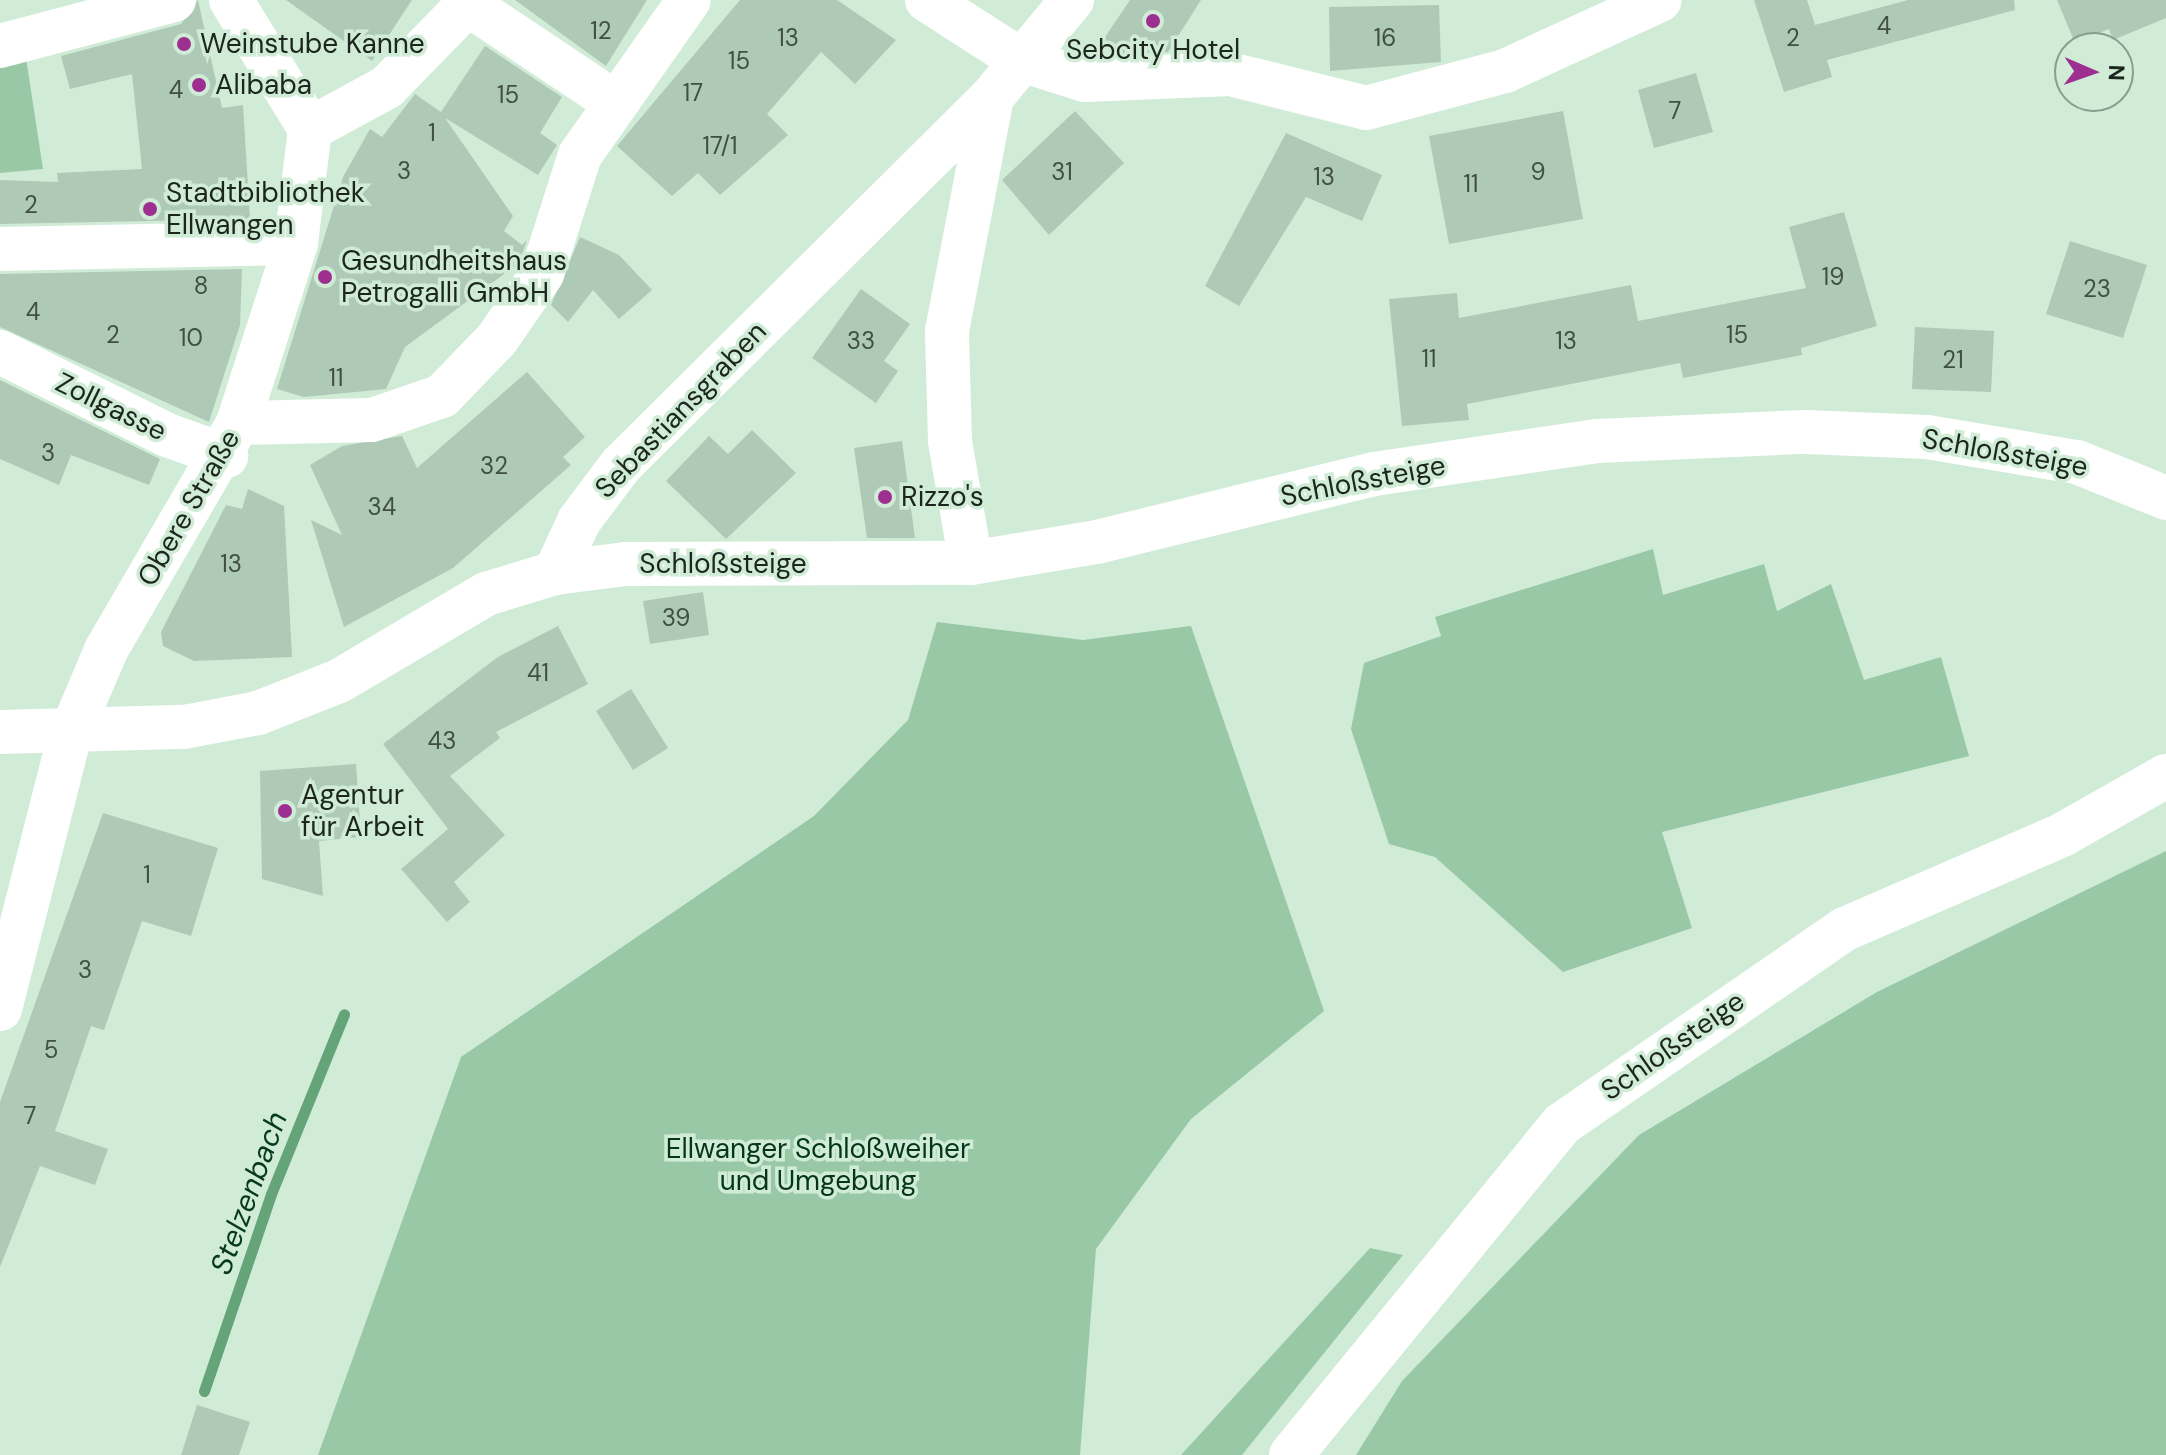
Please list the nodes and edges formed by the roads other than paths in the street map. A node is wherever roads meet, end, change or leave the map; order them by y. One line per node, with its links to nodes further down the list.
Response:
1 (174, 0): 8 (street)
2 (231, 0): 12 (street)
3 (689, 0): 11 (street)
4 (927, 0): 9 (street)
5 (1072, 0): 9 (street, Sebastiansgraben)
6 (1660, 0): 9 (street)
7 (470, 3): 11 (street); 12 (street)
8 (0, 46)
9 (1019, 59): 10 (street, Sebastiansgraben)
10 (992, 97): 18 (street, Sebastiansgraben); 19 (street, Sebastiansgraben)
11 (613, 101): 16 (street)
12 (310, 129): 13 (street, Obere Straße)
13 (296, 243): 14 (street); 16 (street, Obere Straße)
14 (0, 249)
15 (0, 352): 16 (street, Zollgasse)
16 (232, 440): 21 (street, Obere Straße)
17 (2166, 498): 18 (street, Schloßsteige)
18 (971, 563): 19 (street, Schloßsteige)
19 (555, 573): 21 (street)
20 (0, 732): 21 (street)
21 (70, 735): 23 (street, Obere Straße)
22 (2166, 776): 24 (street, Schloßsteige)
23 (0, 1009)
24 (1291, 1455)

